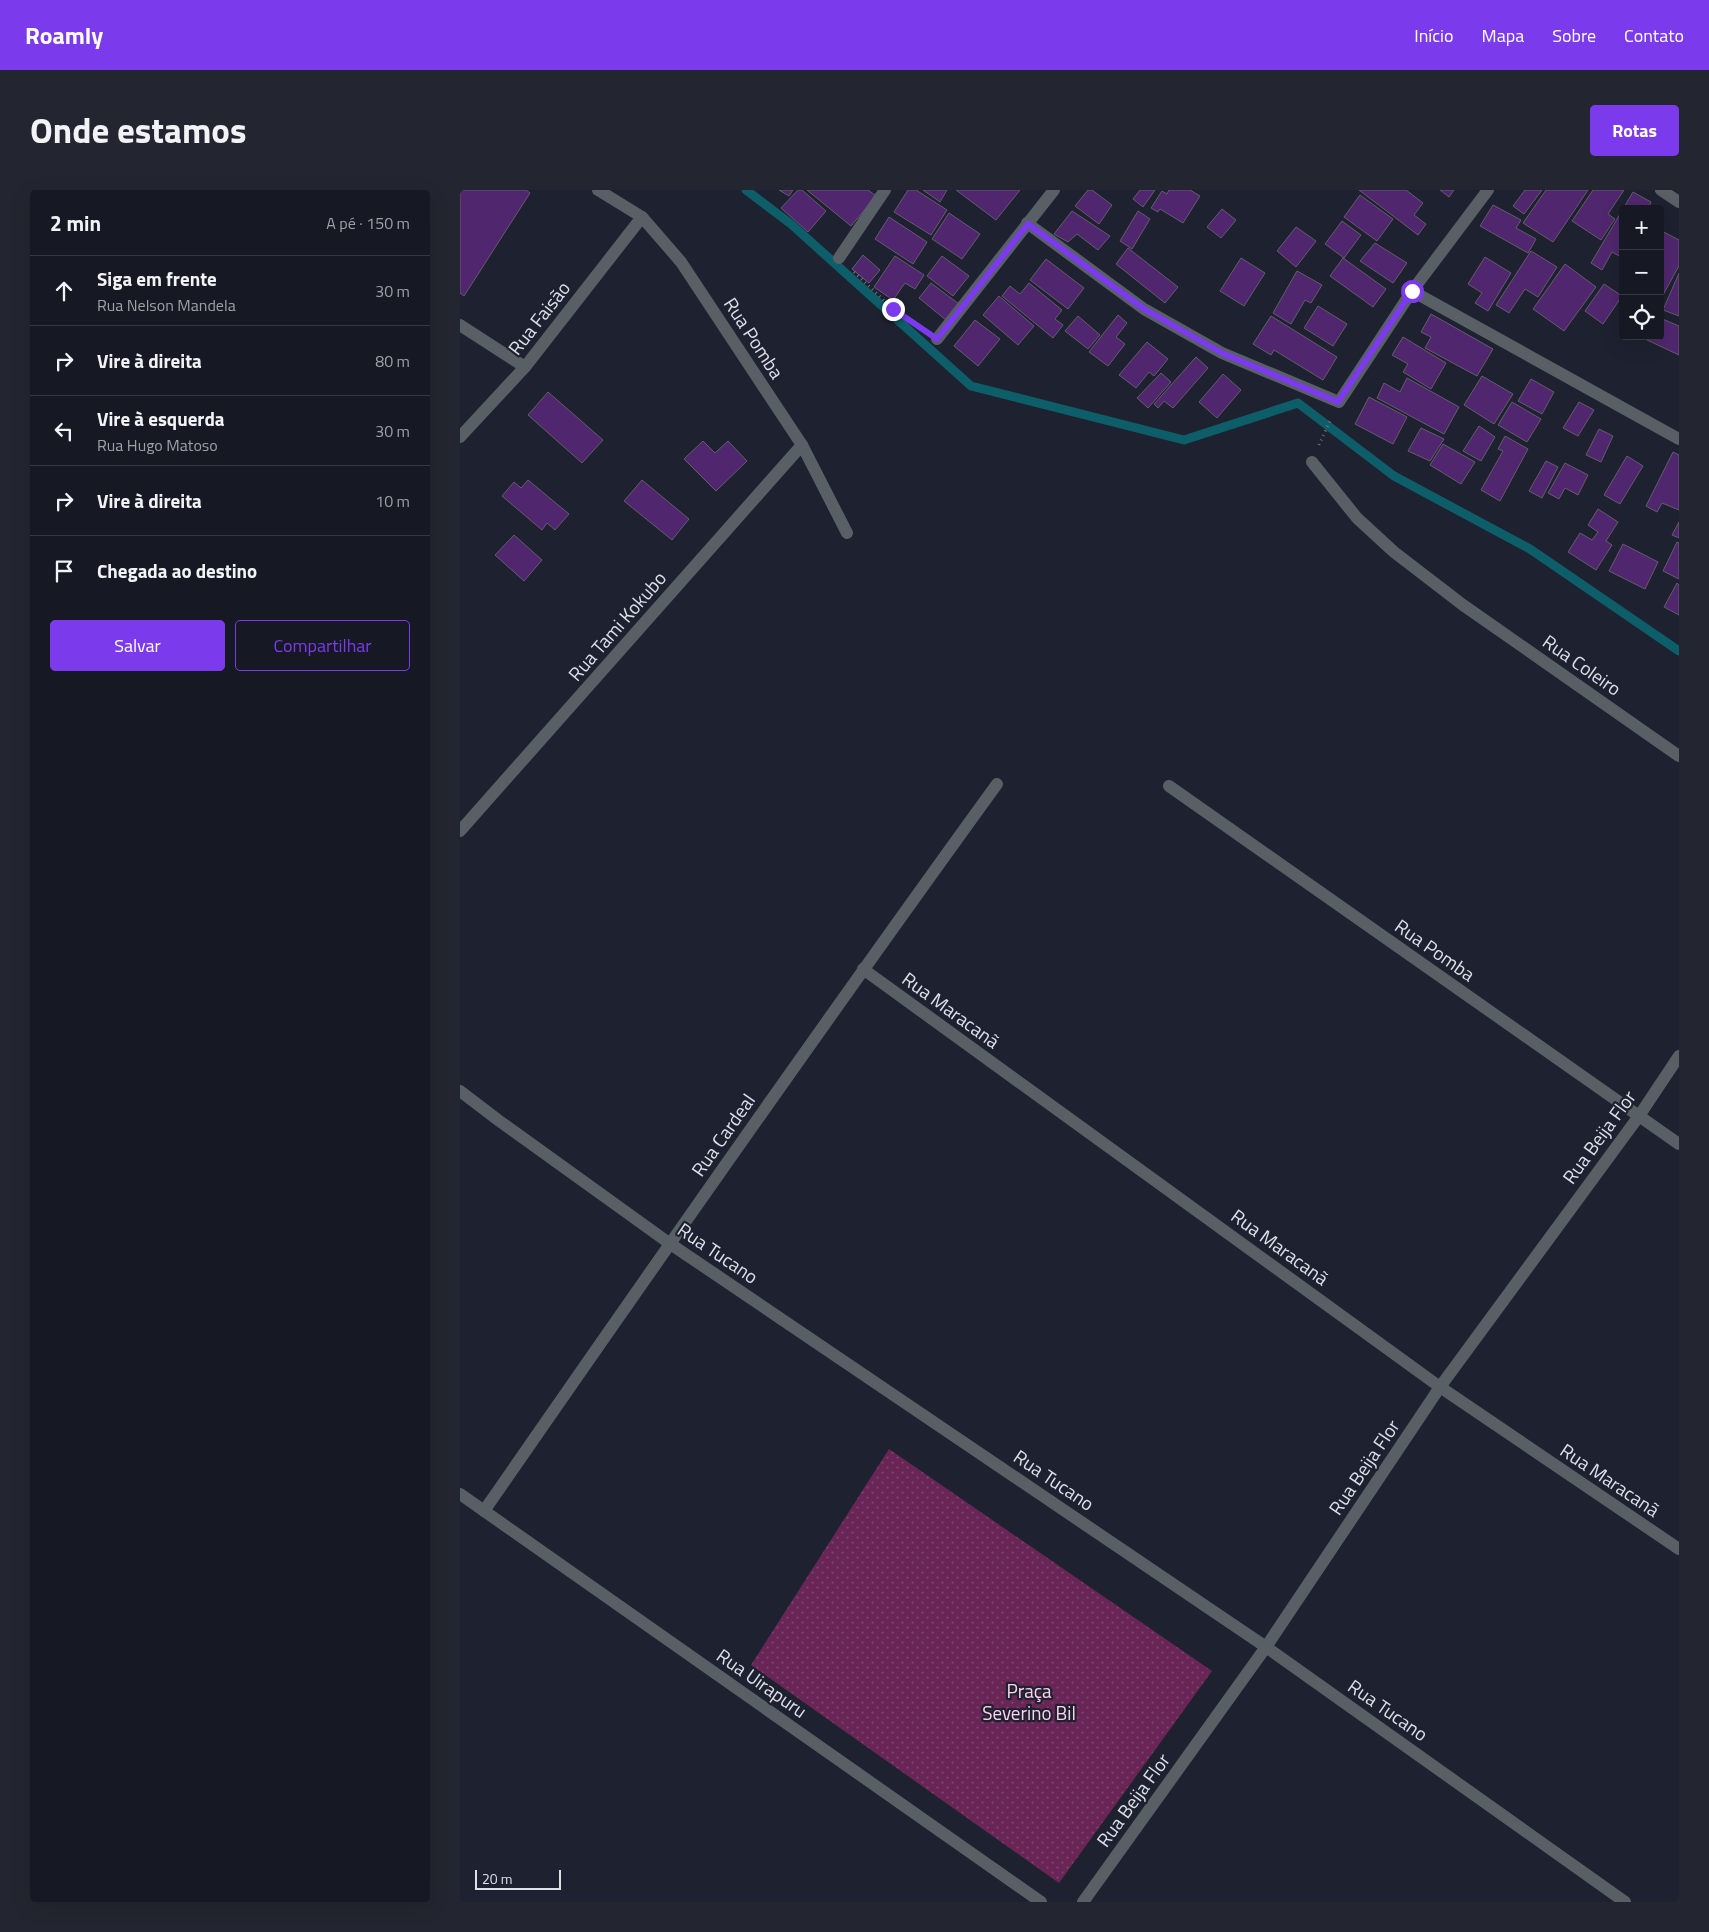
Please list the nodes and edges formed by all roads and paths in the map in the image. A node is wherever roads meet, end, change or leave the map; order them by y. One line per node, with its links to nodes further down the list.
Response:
1 (598, 190): 7 (street, Rua Pomba)
2 (885, 190): 9 (street)
3 (1054, 190): 8 (street)
4 (1488, 190): 10 (street)
5 (1660, 190): 6 (street)
6 (1679, 202)
7 (642, 217): 13 (street, Rua Faisão); 17 (street, Rua Pomba)
8 (1028, 224): 12 (street); 14 (street)
9 (839, 258): 12 (path)
10 (1412, 291): 14 (street); 16 (street)
11 (460, 325): 13 (street)
12 (937, 339)
13 (526, 367): 15 (street, Rua Faisão)
14 (1338, 402): 18 (path)
15 (460, 437)
16 (1679, 439)
17 (802, 444): 19 (street, Rua Pomba); 23 (street, Rua Tami Kokubo)
18 (1312, 462): 20 (street, Rua Coleiro)
19 (847, 533)
20 (1679, 756)
21 (997, 784): 24 (street, Rua Cardeal)
22 (1169, 786): 27 (street, Rua Pomba)
23 (460, 832)
24 (863, 969): 29 (street, Rua Cardeal); 30 (street, Rua Maracanã)
25 (1679, 1056): 27 (street, Rua Beija Flor)
26 (460, 1091): 29 (street, Rua Tucano)
27 (1639, 1116): 28 (street, Rua Pomba); 30 (street, Rua Beija Flor)
28 (1679, 1144)
29 (669, 1243): 32 (street, Rua Cardeal); 34 (street, Rua Tucano)
30 (1440, 1387): 33 (street, Rua Maracanã); 34 (street, Rua Beija Flor)
31 (460, 1494): 32 (street, Rua Uirapuru)
32 (484, 1511): 35 (street, Rua Uirapuru)
33 (1679, 1549)
34 (1266, 1647): 36 (street, Rua Beija Flor); 37 (street, Rua Tucano)
35 (1041, 1902)
36 (1083, 1902)
37 (1625, 1902)

